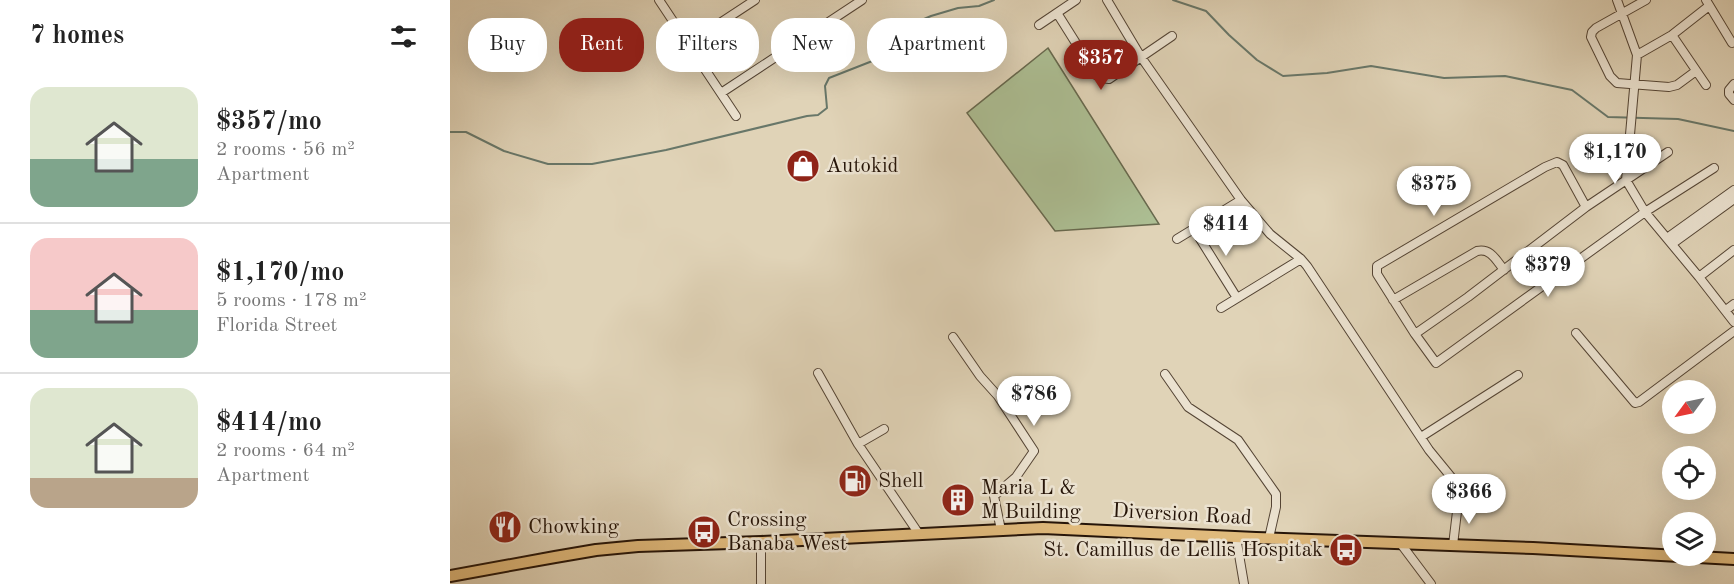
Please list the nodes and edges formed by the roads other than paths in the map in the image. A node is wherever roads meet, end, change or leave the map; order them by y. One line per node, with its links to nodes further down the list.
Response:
1 (659, 0): 11 (street)
2 (755, 0): 12 (street)
3 (862, 0): 24 (street)
4 (1076, 0): 9 (street)
5 (1107, 0): 18 (street)
6 (1617, 0): 10 (street)
7 (1647, 0): 10 (street)
8 (1707, 3): 14 (street); 16 (street)
9 (1057, 13): 13 (street); 18 (street)
10 (1623, 14): 17 (street); 23 (street)
11 (671, 18)
12 (728, 18)
13 (1039, 25)
14 (1672, 35): 17 (street); 19 (street)
15 (1172, 36): 18 (street)
16 (1732, 43)
17 (1637, 56): 23 (street)
18 (1141, 57): 32 (street)
19 (1696, 71): 22 (street); 23 (street)
20 (707, 72): 24 (street)
21 (1734, 84): 25 (street)
22 (1706, 85)
23 (1635, 86): 29 (street)
24 (721, 93): 26 (street)
25 (1734, 100)
26 (736, 116)
27 (1668, 152): 29 (street)
28 (1714, 168): 34 (street)
29 (1626, 180): 33 (street); 34 (street)
30 (1734, 190): 37 (street)
31 (1734, 199): 37 (street)
32 (1241, 200): 35 (street); 39 (street)
33 (1586, 207): 40 (street); 43 (street)
34 (1645, 212): 37 (street); 50 (street)
35 (1194, 229): 36 (street); 42 (street)
36 (1177, 239)
37 (1670, 241): 41 (street)
38 (1734, 250): 41 (street)
39 (1301, 259): 42 (street); 56 (street)
40 (1503, 270): 43 (street); 50 (street)
41 (1700, 277): 46 (street)
42 (1237, 298): 45 (street)
43 (1393, 300): 50 (street)
44 (1734, 304): 46 (street)
45 (1221, 308)
46 (1726, 310): 47 (street)
47 (1734, 322)
48 (1734, 331): 49 (street)
49 (1576, 333)
50 (1415, 334)
51 (954, 337): 58 (street)
52 (818, 373): 57 (street)
53 (1165, 374): 61 (street)
54 (1518, 375): 56 (street)
55 (884, 429): 57 (street)
56 (1421, 437): 64 (street)
57 (858, 444): 59 (street)
58 (1001, 530): 59 (highway, Diversion Road); 60 (highway, Diversion Road)
59 (919, 534): 62 (highway, Diversion Road)
60 (1236, 537): 61 (highway, Diversion Road); 68 (street)
61 (1269, 538): 63 (highway, Diversion Road)
62 (761, 542): 66 (highway, Diversion Road); 67 (street)
63 (1401, 544): 64 (highway, Diversion Road); 69 (street)
64 (1453, 545): 65 (highway, Diversion Road)
65 (1734, 559)
66 (450, 576)
67 (761, 584)
68 (1244, 584)
69 (1431, 584)

